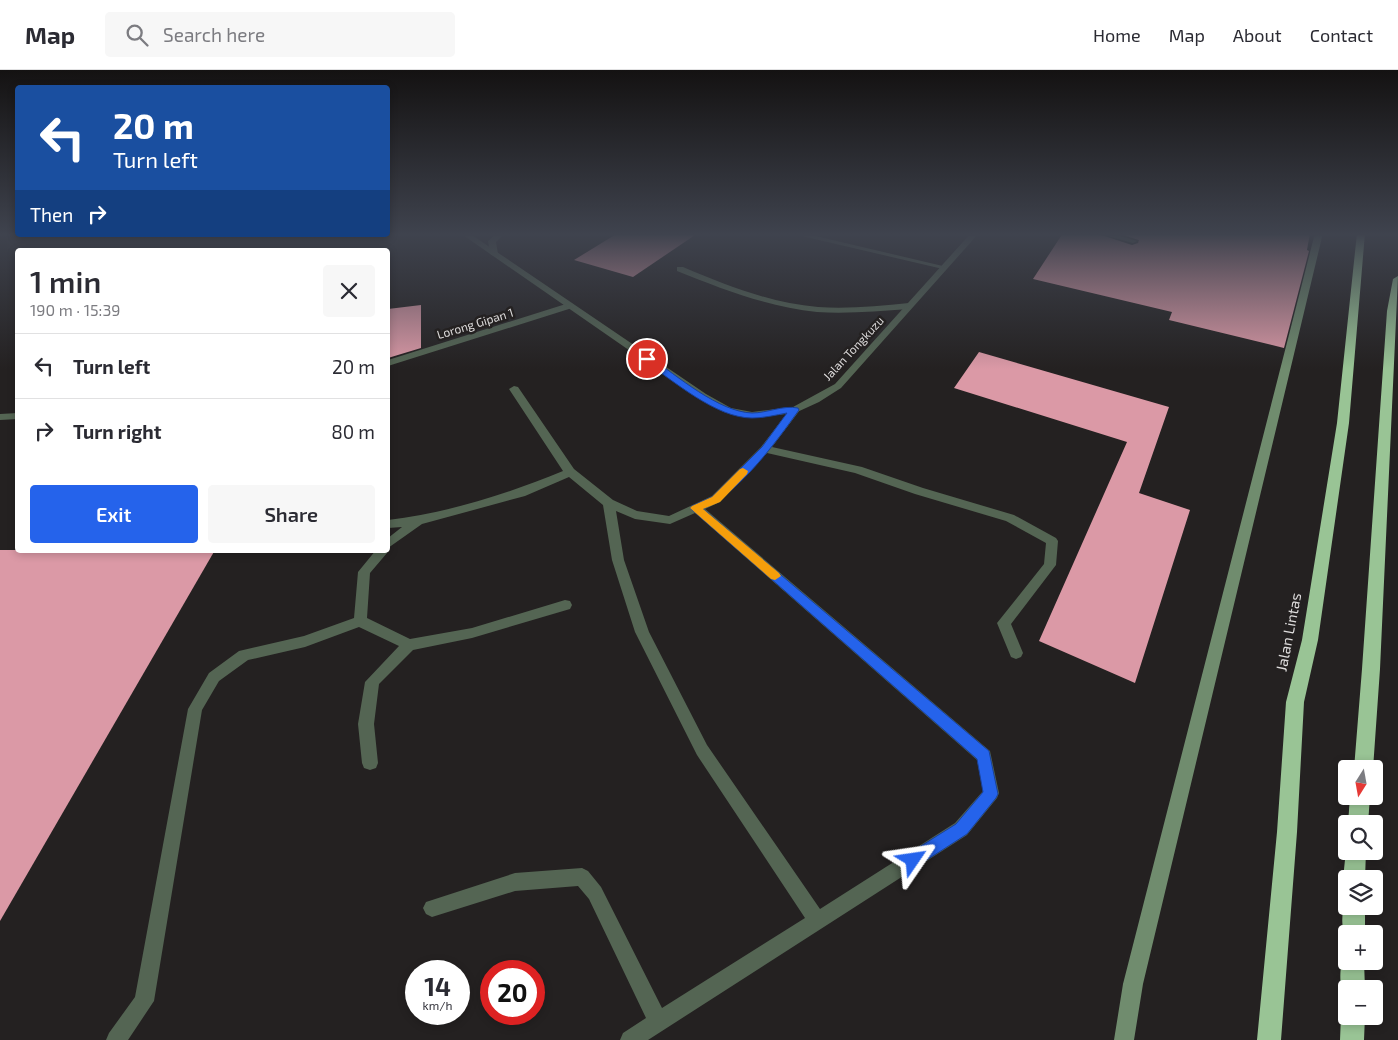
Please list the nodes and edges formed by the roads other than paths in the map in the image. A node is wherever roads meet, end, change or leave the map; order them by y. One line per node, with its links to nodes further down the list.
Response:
1 (529, 278): 7 (street, Jalan Tongkuzu)
2 (703, 278): 8 (street)
3 (933, 278): 8 (street, Jalan Tongkuzu)
4 (1308, 278): 34 (street)
5 (1357, 278): 35 (highway, Jalan Lintas)
6 (1398, 279): 26 (highway)
7 (569, 306): 9 (street, Lorong Gipan 1); 11 (street, Jalan Tongkuzu)
8 (909, 306): 11 (street, Jalan Tongkuzu)
9 (390, 362)
10 (514, 389): 15 (street)
11 (795, 410): 14 (street)
12 (15, 416): 13 (street)
13 (0, 417)
14 (765, 449): 17 (street); 25 (street)
15 (570, 472): 16 (street); 18 (street)
16 (609, 503): 17 (street); 29 (street)
17 (696, 508): 29 (street)
18 (418, 521): 19 (street); 20 (street)
19 (390, 524)
20 (390, 542)
21 (380, 553): 23 (street)
22 (565, 605): 24 (street)
23 (360, 621): 24 (street); 32 (street)
24 (409, 645): 27 (street)
25 (1016, 653)
26 (1364, 760)
27 (370, 764)
28 (432, 908): 30 (street)
29 (817, 920): 30 (street)
30 (658, 1022): 33 (street)
31 (1352, 1025): 36 (highway)
32 (116, 1040)
33 (630, 1040)
34 (1124, 1040)
35 (1269, 1040)
36 (1352, 1040)

